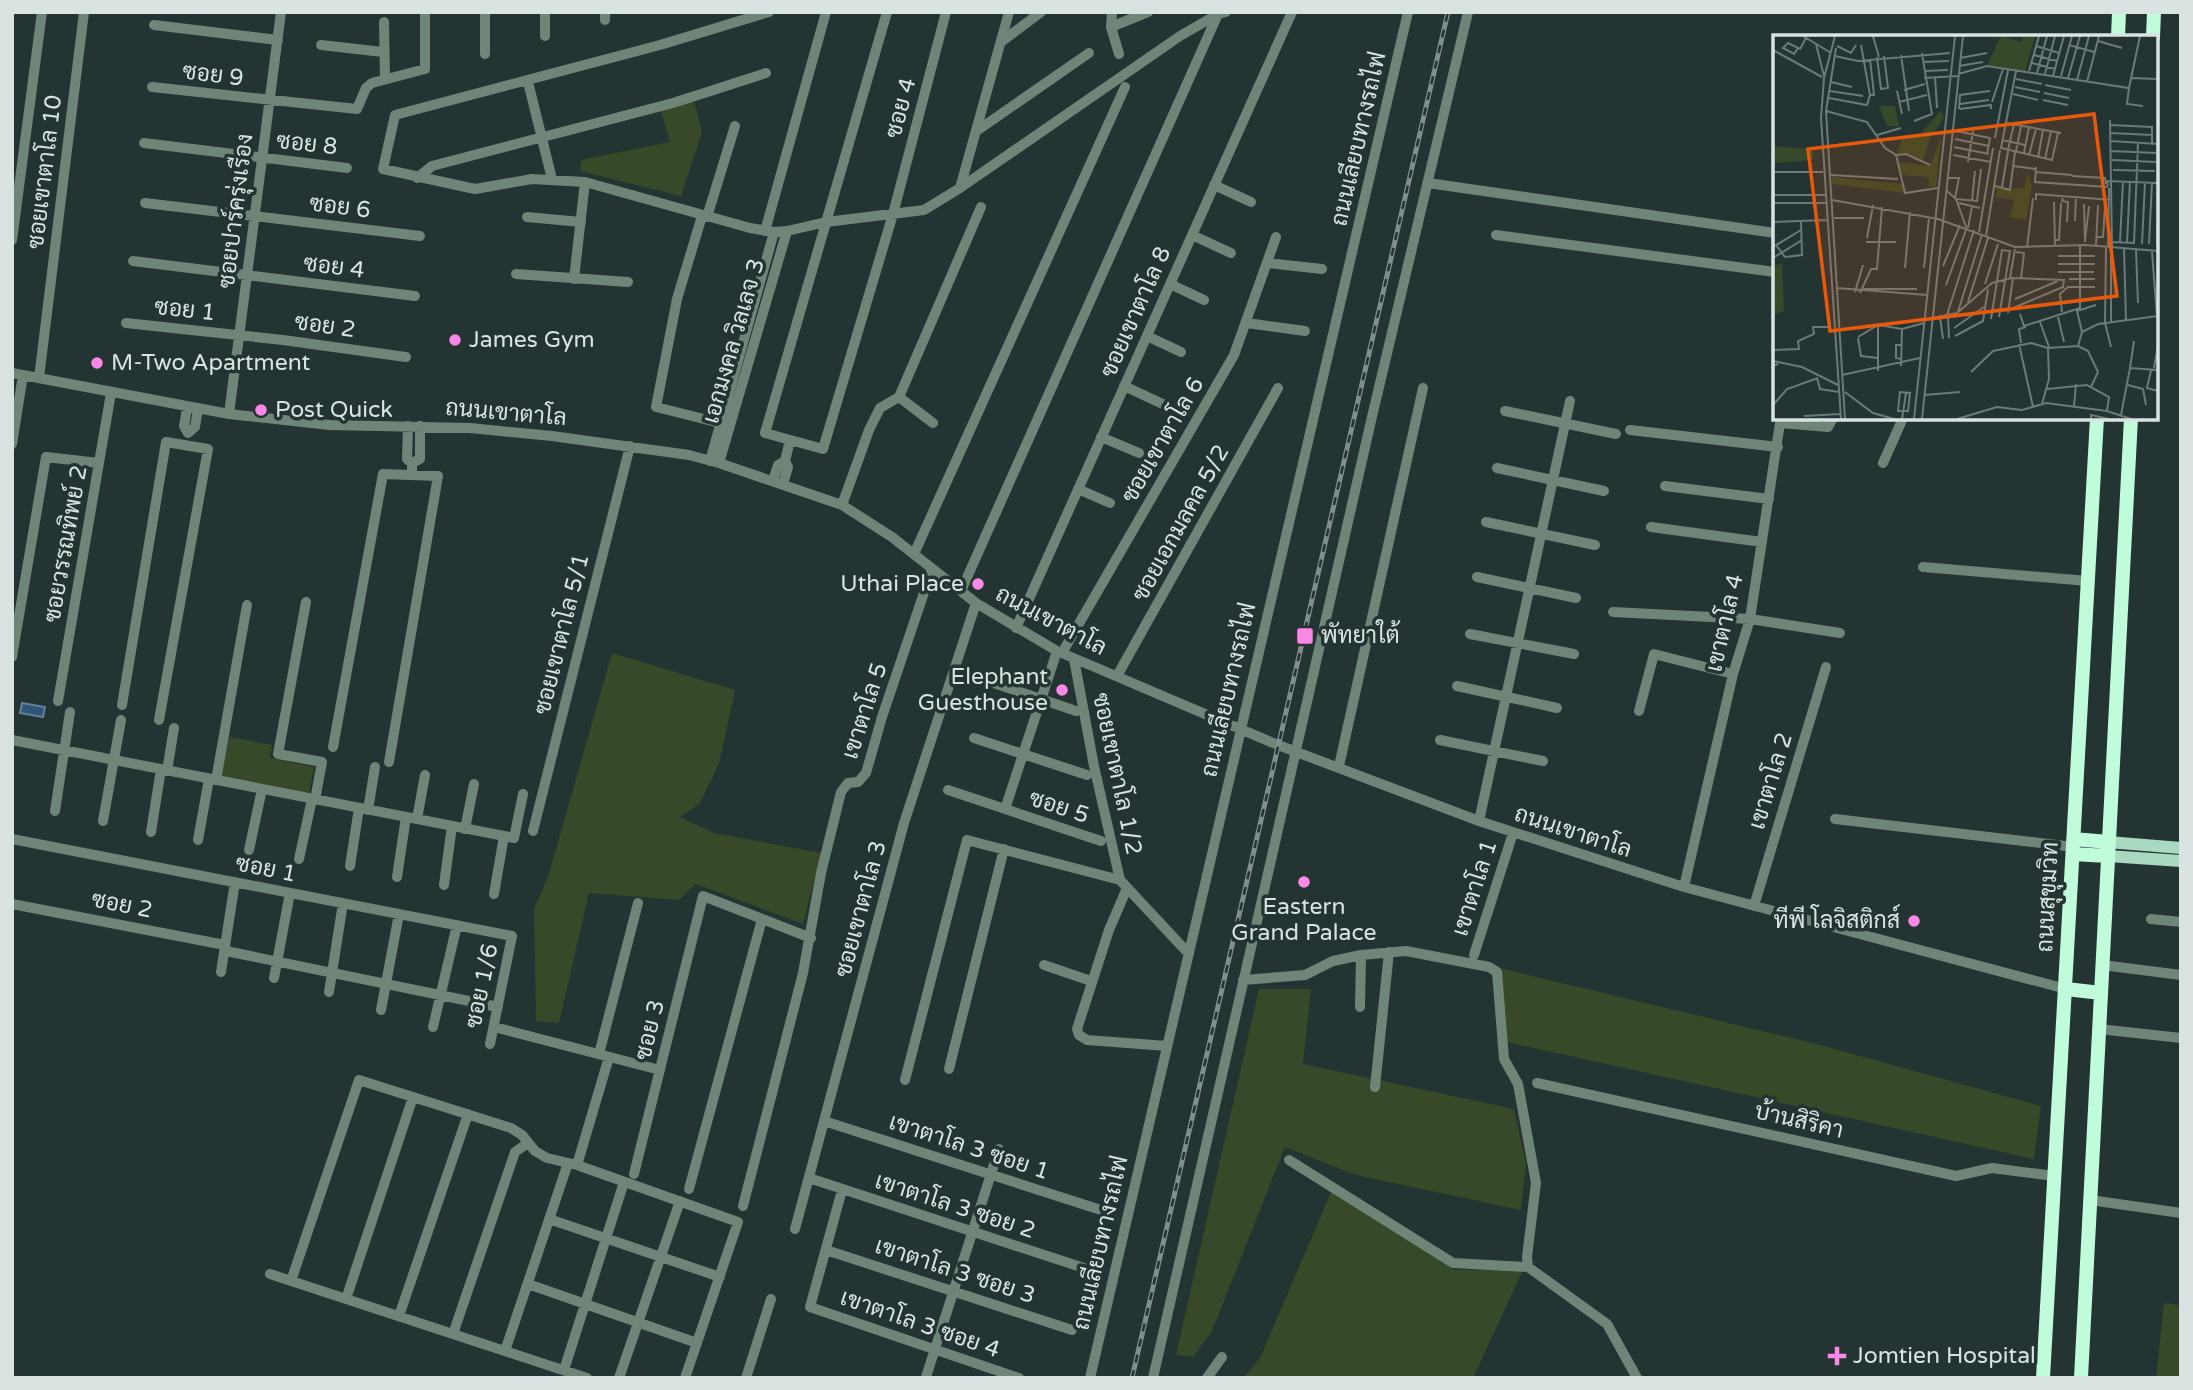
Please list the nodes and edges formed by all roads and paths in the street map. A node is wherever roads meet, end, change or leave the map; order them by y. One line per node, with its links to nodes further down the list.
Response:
1 (42, 12): 68 (street)
2 (84, 12): 90 (street, ซอยเขาตาโล 10)
3 (281, 12): 27 (street, ซอยปาร์ครุ่งเรือง)
4 (425, 12): 35 (street)
5 (485, 12): 32 (street)
6 (545, 12): 26 (street)
7 (769, 12): 36 (street)
8 (826, 12): 62 (street, เอกมงคล วิลเลจ 3)
9 (887, 12): 60 (street)
10 (946, 12): 55 (street, ซอย 4)
11 (1009, 12): 28 (street)
12 (1041, 12): 28 (street)
13 (1112, 12): 23 (street)
14 (1148, 12): 23 (street)
15 (1292, 12): 50 (street, ซอยเขาตาโล 8)
16 (1408, 12): 174 (street, ถนนเลียบทางรถไฟ)
17 (1468, 12): 49 (street)
18 (2119, 12): 24 (highway)
19 (2154, 12): 25 (highway)
20 (1222, 13): 51 (street); 143 (street)
21 (384, 22): 30 (street)
22 (153, 25): 27 (street)
23 (1111, 27): 33 (street)
24 (2118, 35)
25 (2153, 35)
26 (545, 36)
27 (278, 40): 39 (street, ซอยปาร์ครุ่งเรือง)
28 (1001, 42): 41 (street)
29 (321, 45): 30 (street)
30 (383, 52): 35 (street)
31 (1089, 53): 41 (street)
32 (485, 54)
33 (1119, 54)
34 (766, 73): 42 (street)
35 (385, 79): 39 (street, ซอย 9)
36 (528, 82): 42 (street); 46 (street)
37 (152, 87): 39 (street, ซอย 9)
38 (1125, 87): 137 (street)
39 (270, 101): 44 (street, ซอยปาร์ครุ่งเรือง)
40 (735, 126): 56 (street)
41 (978, 130): 51 (street)
42 (543, 139): 46 (street); 47 (street)
43 (144, 143): 44 (street, ซอย 8)
44 (262, 159): 45 (street, ซอย 8); 57 (street, ซอยปาร์ครุ่งเรือง)
45 (347, 168)
46 (417, 177): 47 (street)
47 (552, 179): 48 (street)
48 (585, 182): 56 (street); 59 (street)
49 (1428, 183): 63 (street); 180 (street)
50 (1214, 185): 52 (street); 64 (street, ซอยเขาตาโล 8)
51 (960, 188): 55 (street)
52 (1251, 202)
53 (145, 203): 57 (street)
54 (981, 207): 95 (street)
55 (893, 214): 60 (street); 113 (street, ซอย 4)
56 (704, 216): 62 (street); 105 (street)
57 (255, 217): 66 (street, ซอย 6); 75 (street, ซอยปาร์ครุ่งเรือง)
58 (527, 217): 59 (street)
59 (581, 222): 76 (street)
60 (826, 222): 61 (street); 113 (street)
61 (787, 230): 62 (street); 119 (street, เอกมงคล วิลเลจ 3)
62 (769, 231): 105 (street, เอกมงคล วิลเลจ 3)
63 (1773, 233)
64 (1192, 235): 69 (street); 78 (street, ซอยเขาตาโล 8)
65 (1496, 235): 73 (street)
66 (420, 236)
67 (1276, 237): 71 (street, ซอยเขาตาโล 6)
68 (12, 240)
69 (1231, 253)
70 (133, 261): 75 (street)
71 (1267, 263): 72 (street); 82 (street, ซอยเขาตาโล 6)
72 (1322, 270)
73 (1773, 272)
74 (516, 274): 76 (street)
75 (247, 276): 79 (street, ซอย 4); 84 (street, ซอยปาร์ครุ่งเรือง)
76 (574, 279): 77 (street)
77 (628, 282)
78 (1170, 284): 80 (street); 85 (street, ซอยเขาตาโล 8)
79 (415, 296)
80 (1204, 300)
81 (126, 323): 84 (street, ซอย 1)
82 (1247, 323): 83 (street); 154 (street, ซอยเขาตาโล 6)
83 (1306, 331)
84 (240, 335): 87 (street, ซอย 2); 100 (street, ซอยปาร์ครุ่งเรือง)
85 (1147, 336): 86 (street); 91 (street, ซอยเขาตาโล 8)
86 (1181, 352)
87 (406, 357)
88 (12, 373): 89 (street, ถนนเขาตาโล)
89 (23, 375): 90 (street, ถนนเขาตาโล); 114 (street)
90 (39, 378): 94 (street, ถนนเขาตาโล)
91 (1124, 386): 97 (street); 112 (street, ซอยเขาตาโล 8)
92 (1278, 388): 160 (street, ซอยเอกมลคล 5/2)
93 (1423, 388): 186 (street)
94 (111, 393): 98 (street, ถนนเขาตาโล); 120 (street, ซอยวรรณทิพย์ 2)
95 (899, 397): 106 (street); 131 (street)
96 (1570, 401): 107 (street)
97 (1167, 406)
98 (192, 409): 100 (street, ถนนเขาตาโล); 115 (street)
99 (1505, 411): 107 (street)
100 (229, 414): 108 (street, ถนนเขาตาโล)
101 (1832, 420): 117 (street, เขาตาโล 4)
102 (1902, 420): 121 (street)
103 (2097, 420): 141 (highway, ถนนสุขุมวิท)
104 (2131, 420): 216 (highway)
105 (720, 423): 119 (street, เอกมงคล วิลเลจ 3)
106 (933, 423)
107 (1565, 424): 111 (street); 124 (street)
108 (408, 426): 109 (street, ถนนเขาตาโล); 123 (street)
109 (421, 426): 116 (street, ถนนเขาตาโล); 123 (street)
110 (1630, 430): 117 (street)
111 (1616, 434)
112 (1101, 437): 118 (street); 127 (street, ซอยเขาตาโล 8)
113 (790, 440): 125 (street)
114 (12, 444)
115 (187, 445): 166 (street); 172 (street)
116 (630, 446): 119 (street, ถนนเขาตาโล); 206 (street, ซอยเขาตาโล 5/1)
117 (1778, 447): 129 (street, เขาตาโล 4)
118 (1139, 453)
119 (714, 462): 125 (street, ถนนเขาตาโล)
120 (99, 463): 156 (street); 165 (street, ซอยวรรณทิพย์ 2)
121 (1882, 463)
122 (1497, 468): 124 (street)
123 (412, 469): 178 (street); 185 (street)
124 (1553, 480): 128 (street); 134 (street)
125 (778, 482): 131 (street, ถนนเขาตาโล)
126 (1665, 486): 129 (street)
127 (1078, 489): 130 (street); 150 (street, ซอยเขาตาโล 8)
128 (1604, 491)
129 (1769, 499): 135 (street, เขาตาโล 4)
130 (1110, 503)
131 (842, 505): 137 (street, ถนนเขาตาโล)
132 (1486, 522): 134 (street)
133 (1651, 527): 135 (street)
134 (1542, 533): 136 (street); 142 (street)
135 (1762, 542): 149 (street, เขาตาโล 4)
136 (1595, 545)
137 (914, 554): 139 (street, ถนนเขาตาโล)
138 (1923, 567): 141 (street)
139 (932, 569): 143 (street, ถนนเขาตาโล); 238 (street, เขาตาโล 5)
140 (1478, 577): 142 (street)
141 (2088, 581): 213 (highway, ถนนสุขุมวิท)
142 (1530, 588): 144 (street); 153 (street)
143 (961, 591): 146 (street, ถนนเขาตาโล)
144 (1576, 598)
145 (306, 602): 196 (street)
146 (976, 603): 150 (street, ถนนเขาตาโล); 275 (street, ซอยเขาตาโล 3)
147 (247, 605): 191 (street)
148 (1614, 612): 149 (street)
149 (1750, 619): 151 (street); 159 (street, เขาตาโล 4)
150 (1016, 628): 154 (street, ถนนเขาตาโล)
151 (1840, 633)
152 (1470, 634): 153 (street)
153 (1518, 643): 155 (street); 163 (street)
154 (1060, 652): 157 (street, ถนนเขาตาโล); 164 (street, ซอยเขาตาโล 6)
155 (1574, 654)
156 (12, 657)
157 (1074, 659): 160 (street, ถนนเขาตาโล); 223 (street, ซอยเขาตาโล 1/2)
158 (1826, 667): 231 (street, เขาตาโล 2)
159 (1733, 674): 169 (street); 225 (street, เขาตาโล 4)
160 (1116, 676): 174 (street, ถนนเขาตาโล)
161 (991, 682): 164 (street)
162 (1457, 687): 163 (street)
163 (1506, 697): 167 (street); 181 (street)
164 (1041, 699): 168 (street); 182 (street, ซอยเขาตาโล 6)
165 (58, 701)
166 (122, 705)
167 (1557, 708)
168 (1076, 711)
169 (1639, 711)
170 (70, 712): 179 (street)
171 (121, 720): 183 (street)
172 (159, 720)
173 (174, 728): 188 (street)
174 (1239, 729): 180 (street, ถนนเขาตาโล); 241 (street, ถนนเลียบทางรถไฟ)
175 (974, 738): 182 (street)
176 (1440, 740): 181 (street)
177 (13, 742): 179 (street)
178 (333, 747)
179 (64, 750): 183 (street); 199 (street)
180 (1296, 751): 186 (street, ถนนเขาตาโล); 251 (street)
181 (1494, 752): 184 (street); 203 (street)
182 (1023, 753): 190 (street); 198 (street, ซอยเขาตาโล 6)
183 (113, 760): 188 (street); 202 (street)
184 (1543, 761)
185 (389, 762)
186 (1339, 766): 203 (street, ถนนเขาตาโล)
187 (375, 768): 197 (street)
188 (164, 770): 191 (street); 207 (street)
189 (425, 775): 200 (street)
190 (1087, 775)
191 (213, 779): 193 (street); 211 (street)
192 (474, 784): 205 (street)
193 (262, 789): 196 (street); 217 (street)
194 (948, 790): 198 (street)
195 (523, 794): 209 (street)
196 (314, 799): 197 (street); 218 (street)
197 (364, 809): 200 (street); 220 (street)
198 (1005, 809): 212 (street, ซอย 5)
199 (55, 811)
200 (412, 818): 204 (street); 221 (street)
201 (1835, 819): 213 (street)
202 (103, 821)
203 (1479, 821): 208 (street, ถนนเขาตาโล)
204 (452, 826): 205 (street); 224 (street)
205 (465, 829): 209 (street)
206 (533, 831)
207 (150, 832)
208 (1513, 833): 225 (street, ถนนเขาตาโล); 243 (street, เขาตาโล 1)
209 (504, 836): 227 (street)
210 (12, 839): 222 (street, ซอย 1)
211 (198, 840)
212 (1101, 841)
213 (2074, 847): 216 (highway); 254 (highway, ถนนสุขุมวิท)
214 (2181, 848): 216 (main road)
215 (1004, 849): 223 (street); 268 (street); 270 (street)
216 (2108, 849): 219 (main road); 246 (highway)
217 (249, 850)
218 (299, 859)
219 (2181, 861)
220 (350, 866)
221 (397, 877)
222 (235, 882): 226 (street, ซอย 1); 239 (street)
223 (1124, 884): 241 (street, ซอยเขาตาโล 1/2); 252 (street)
224 (444, 885)
225 (1684, 887): 231 (street, ถนนเขาตาโล)
226 (290, 893): 229 (street, ซอย 1); 244 (street)
227 (494, 894)
228 (638, 902): 267 (street)
229 (344, 903): 232 (street, ซอย 1); 248 (street)
230 (12, 904): 239 (street, ซอย 2)
231 (1754, 906): 254 (street, ถนนเขาตาโล)
232 (399, 914): 236 (street, ซอย 1); 253 (street)
233 (762, 919): 238 (street); 269 (street, ซอย 3); 285 (street)
234 (2151, 919): 235 (street)
235 (2181, 922)
236 (457, 925): 237 (street, ซอย 1); 257 (street)
237 (512, 936): 258 (street, ซอย 1/6)
238 (811, 938): 289 (street, เขาตาโล 5)
239 (225, 948): 244 (street, ซอย 2); 247 (street)
240 (1389, 952): 242 (street); 272 (street); 298 (street)
241 (1189, 954): 266 (street, ถนนเลียบทางรถไฟ)
242 (1362, 955): 251 (street); 259 (street)
243 (1474, 955)
244 (277, 962): 248 (street, ซอย 2); 250 (street)
245 (1044, 965): 252 (street)
246 (2102, 965): 249 (street); 256 (highway)
247 (221, 972)
248 (332, 973): 253 (street, ซอย 2); 255 (street)
249 (2181, 975)
250 (274, 978)
251 (1243, 980): 324 (street)
252 (1091, 981): 266 (street)
253 (387, 984): 257 (street, ซอย 2); 260 (street)
254 (2066, 989): 256 (highway); 282 (highway, ถนนสุขุมวิท)
255 (329, 992)
256 (2101, 993): 263 (highway)
257 (441, 995): 258 (street, ซอย 2); 261 (street)
258 (498, 1007): 262 (street, ซอย 1/6)
259 (1360, 1007)
260 (381, 1010)
261 (433, 1027)
262 (494, 1027): 265 (street, ซอย 1/6); 267 (street)
263 (2099, 1029): 264 (street); 288 (highway)
264 (2181, 1038)
265 (490, 1044)
266 (1167, 1046): 323 (street, ถนนเลียบทางรถไฟ)
267 (604, 1055): 269 (street); 279 (street)
268 (949, 1069)
269 (660, 1070): 280 (street, ซอย 3)
270 (905, 1080)
271 (1537, 1083): 282 (street, บ้านสิริคา)
272 (1375, 1087)
273 (413, 1097): 274 (street); 302 (street); 305 (street)
274 (468, 1114): 276 (street); 308 (street)
275 (824, 1121): 281 (street, เขาตาโล 3 ซอย 1); 283 (street, ซอยเขาตาโล 3)
276 (528, 1143): 279 (street); 311 (street)
277 (999, 1149): 281 (street)
278 (1289, 1160): 298 (street)
279 (573, 1164): 284 (street); 292 (street)
280 (634, 1174)
281 (991, 1174): 290 (street, เขาตาโล 3 ซอย 1); 294 (street)
282 (2054, 1176): 327 (highway, ถนนสุขุมวิท)
283 (809, 1178): 286 (street, เขาตาโล 3 ซอย 2); 293 (street, ซอยเขาตาโล 3)
284 (624, 1182): 287 (street); 295 (street)
285 (689, 1189)
286 (842, 1190): 294 (street, เขาตาโล 3 ซอย 2); 296 (street)
287 (680, 1200): 297 (street); 301 (street)
288 (2090, 1200): 291 (street); 328 (highway)
289 (743, 1206)
290 (1101, 1210)
291 (2181, 1213)
292 (550, 1219): 295 (street); 303 (street)
293 (795, 1229)
294 (972, 1231): 299 (street, เขาตาโล 3 ซอย 2); 304 (street)
295 (606, 1238): 297 (street); 307 (street)
296 (826, 1250): 304 (street, เขาตาโล 3 ซอย 3); 313 (street, เขาตาโล 3 ซอย 4)
297 (660, 1256): 301 (street); 309 (street)
298 (1528, 1267): 326 (street)
299 (1090, 1270)
300 (270, 1274): 302 (street)
301 (720, 1277): 312 (street)
302 (291, 1281): 305 (street)
303 (528, 1284): 307 (street); 314 (street)
304 (953, 1291): 310 (street, เขาตาโล 3 ซอย 3); 313 (street)
305 (346, 1299): 308 (street)
306 (771, 1300): 321 (street)
307 (585, 1304): 309 (street); 316 (street)
308 (399, 1316): 311 (street)
309 (638, 1322): 312 (street); 319 (street)
310 (1072, 1330)
311 (453, 1334): 314 (street)
312 (697, 1343): 320 (street)
313 (935, 1349): 317 (street); 322 (street, เขาตาโล 3 ซอย 4)
314 (505, 1351): 316 (street)
315 (1222, 1357): 325 (street)
316 (564, 1370): 318 (street)
317 (926, 1377)
318 (587, 1378)
319 (619, 1378)
320 (685, 1378)
321 (746, 1378)
322 (1019, 1378)
323 (1090, 1378)
324 (1153, 1378)
325 (1207, 1378)
326 (1637, 1378)
327 (2043, 1378)
328 (2081, 1378)

